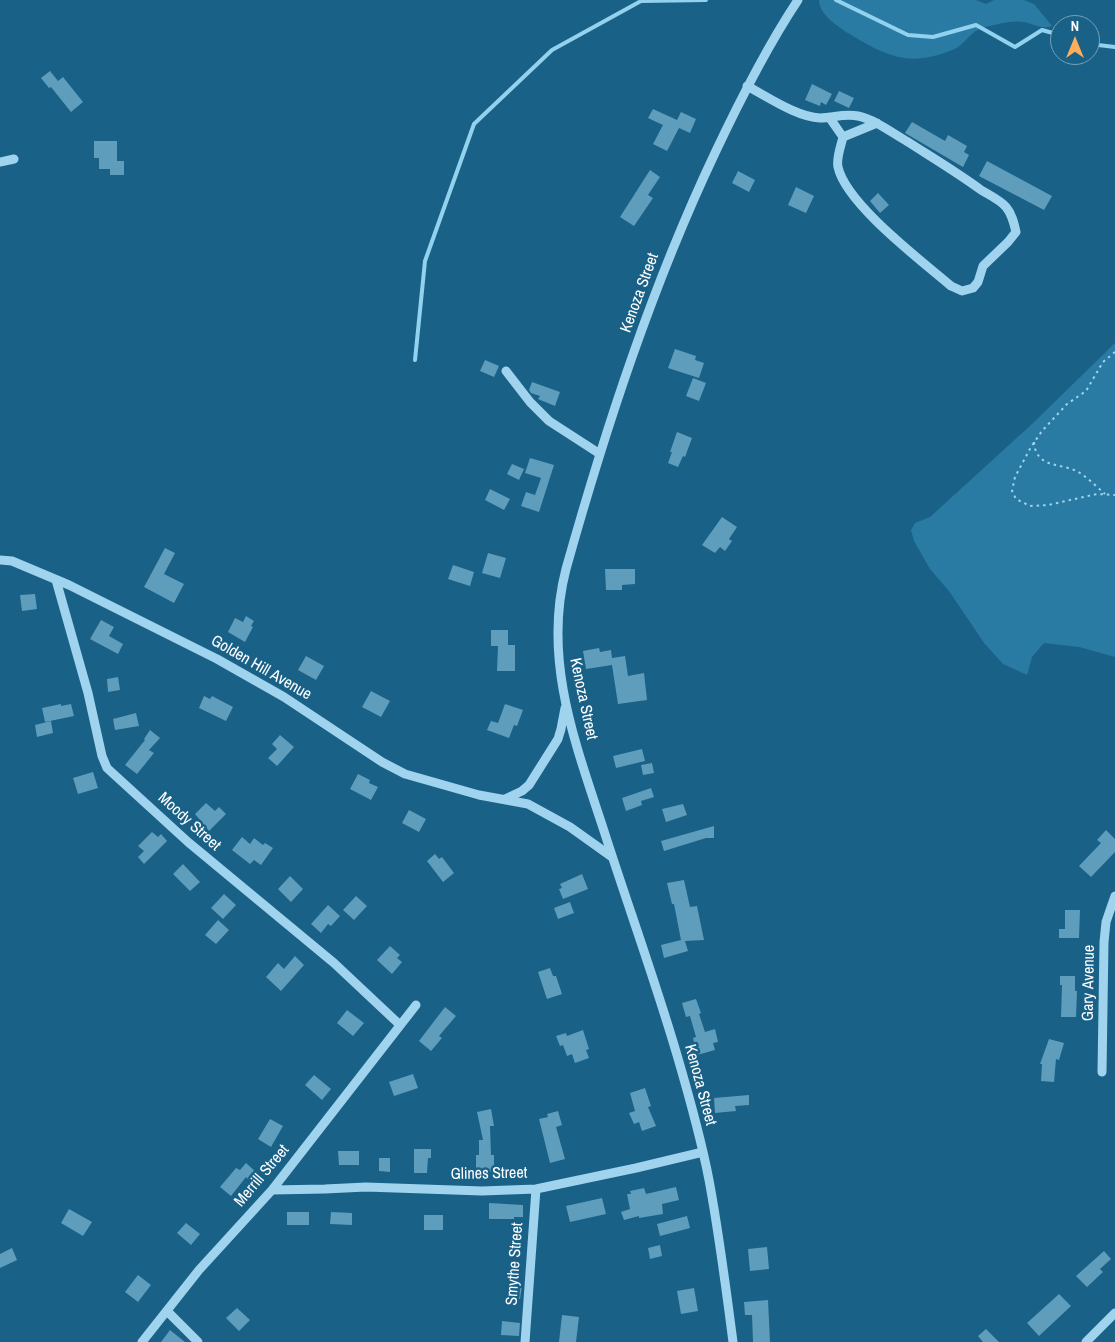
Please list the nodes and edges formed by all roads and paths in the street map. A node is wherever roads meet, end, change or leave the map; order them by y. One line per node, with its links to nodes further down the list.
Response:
1 (798, 0): 2 (street, Kenoza Street)
2 (747, 86): 3 (street); 11 (street, Kenoza Street)
3 (829, 116): 4 (street); 5 (street)
4 (877, 123): 5 (street); 5 (street)
5 (843, 137)
6 (14, 159): 7 (street)
7 (0, 162)
8 (1115, 352): 10 (path)
9 (506, 371): 11 (street)
10 (1034, 442): 12 (path); 12 (path)
11 (600, 454): 16 (street, Kenoza Street)
12 (1105, 494): 13 (path)
13 (1115, 495)
14 (0, 560): 15 (street, Golden Hill Avenue)
15 (56, 580): 17 (street, Golden Hill Avenue); 21 (street, Moody Street)
16 (566, 704): 17 (street); 18 (street, Kenoza Street)
17 (505, 800): 18 (street, Golden Hill Avenue)
18 (612, 857): 23 (street, Kenoza Street)
19 (1115, 896): 22 (street, Gary Avenue)
20 (416, 1005): 21 (street, Merrill Street)
21 (400, 1025): 25 (street, Merrill Street)
22 (1102, 1072)
23 (703, 1152): 24 (street, Glines Street); 31 (street, Kenoza Street)
24 (536, 1188): 25 (street, Glines Street); 30 (street, Smythe Street)
25 (272, 1190): 26 (street, Merrill Street)
26 (167, 1310): 28 (street, Merrill Street); 29 (street)
27 (1115, 1314): 32 (street)
28 (142, 1342)
29 (198, 1342)
30 (524, 1342)
31 (733, 1342)
32 (1086, 1342)

